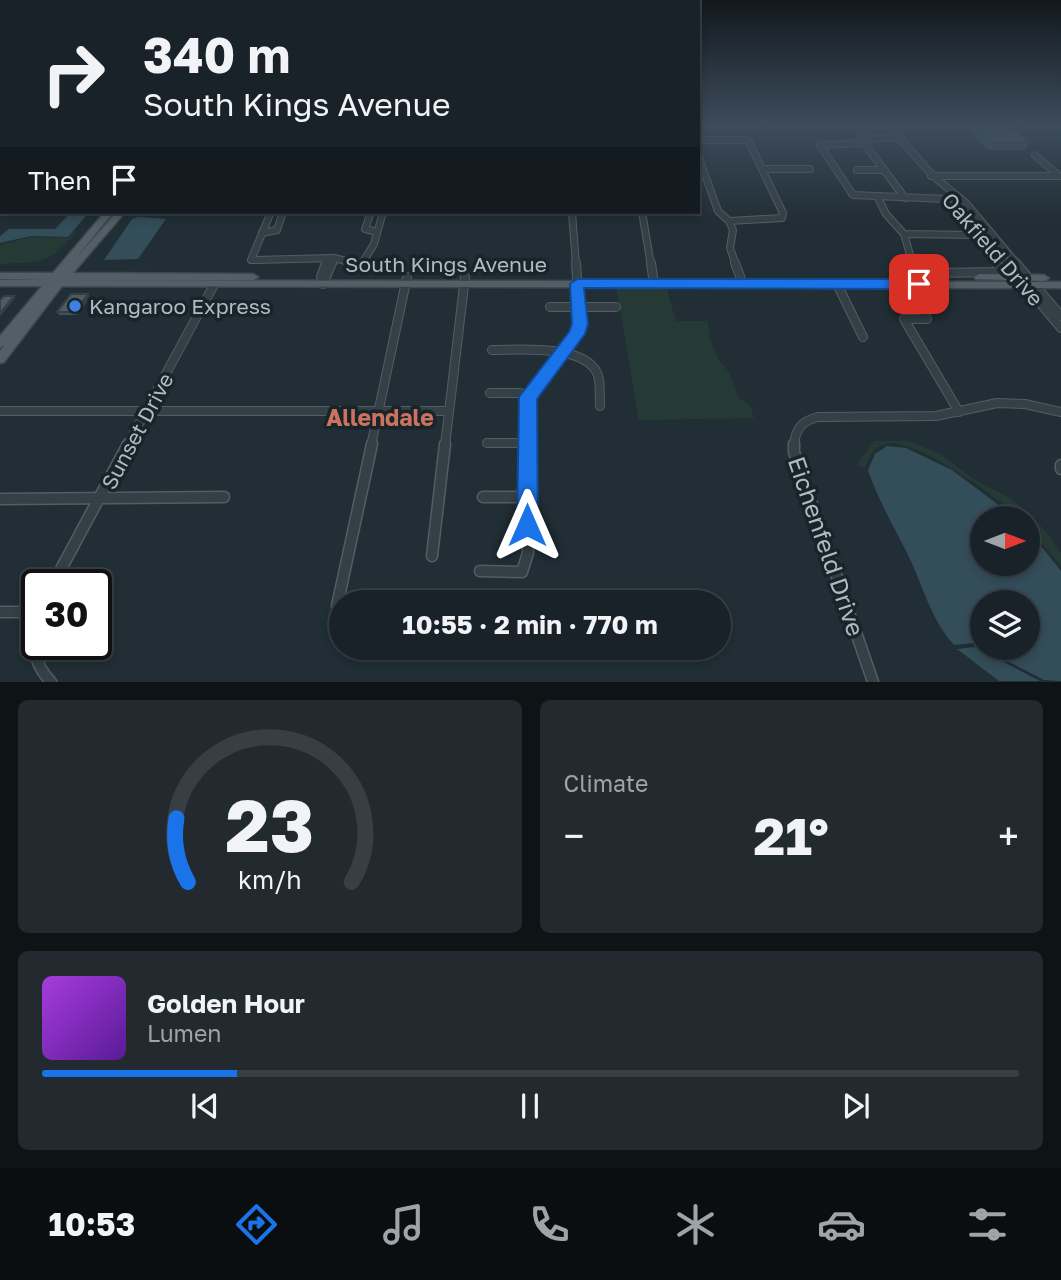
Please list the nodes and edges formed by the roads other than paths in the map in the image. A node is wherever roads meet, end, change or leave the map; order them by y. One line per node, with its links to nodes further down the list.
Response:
1 (757, 158): 7 (street)
2 (828, 158): 13 (street)
3 (876, 158): 10 (street)
4 (914, 158): 11 (street, Oakfield Drive)
5 (1038, 158): 12 (street)
6 (700, 161): 24 (street)
7 (762, 169): 8 (street); 24 (street)
8 (810, 169)
9 (857, 170): 10 (street)
10 (883, 170): 14 (street)
11 (929, 177): 12 (street); 16 (street, Oakfield Drive)
12 (1060, 177)
13 (878, 198): 14 (street); 27 (street)
14 (905, 198): 15 (street)
15 (944, 199): 16 (street); 28 (street)
16 (960, 200): 28 (street, Oakfield Drive); 45 (street, Oakfield Drive)
17 (115, 214): 29 (main road); 30 (main road)
18 (270, 214): 26 (street)
19 (282, 214): 26 (street)
20 (369, 214): 25 (street)
21 (382, 214): 25 (street)
22 (572, 214): 42 (street)
23 (642, 214): 43 (street)
24 (729, 221): 44 (street)
25 (377, 232): 31 (street)
26 (262, 233): 31 (street)
27 (904, 234): 28 (street); 28 (street)
28 (980, 234): 45 (street, Oakfield Drive)
29 (85, 253): 34 (main road); 38 (main road)
30 (69, 258): 33 (main road); 38 (main road)
31 (331, 258): 37 (street)
32 (0, 276): 33 (main road, South Kings Avenue)
33 (32, 276): 38 (main road, South Kings Avenue)
34 (136, 276): 38 (main road, South Kings Avenue); 39 (main road, South Kings Avenue)
35 (982, 277): 44 (main road, South Kings Avenue); 45 (main road, South Kings Avenue); 49 (main road)
36 (1061, 278): 45 (main road, South Kings Avenue)
37 (324, 279): 39 (main road, South Kings Avenue); 40 (main road, South Kings Avenue)
38 (57, 280): 39 (main road, South Kings Avenue); 46 (main road, South Kings Avenue); 57 (main road); 60 (main road)
39 (216, 280): 64 (street, Sunset Drive)
40 (406, 280): 41 (main road, South Kings Avenue); 65 (street)
41 (465, 280): 42 (main road, South Kings Avenue); 67 (street)
42 (577, 280): 43 (main road, South Kings Avenue); 52 (street)
43 (654, 281): 44 (main road, South Kings Avenue)
44 (742, 281): 47 (main road, South Kings Avenue)
45 (1027, 281): 49 (main road, South Kings Avenue); 50 (main road, South Kings Avenue); 54 (street, Oakfield Drive); 55 (street, Oakfield Drive)
46 (0, 284)
47 (837, 284): 48 (main road, South Kings Avenue); 56 (street)
48 (905, 284): 49 (main road, South Kings Avenue); 68 (street)
49 (919, 284)
50 (1061, 285)
51 (550, 307): 52 (street)
52 (578, 307): 53 (street); 59 (street)
53 (616, 307)
54 (1061, 316)
55 (1061, 328)
56 (863, 337)
57 (0, 343)
58 (492, 350): 59 (street)
59 (561, 353): 62 (street); 63 (street)
60 (0, 359)
61 (490, 393): 62 (street)
62 (528, 397): 71 (street)
63 (600, 407)
64 (148, 409): 65 (street); 66 (street); 76 (street, Sunset Drive)
65 (378, 410): 67 (street); 80 (street)
66 (0, 411)
67 (448, 411): 77 (street)
68 (960, 412): 69 (street, Eichenfeld Drive); 85 (street, Eichenfeld Drive)
69 (1061, 412)
70 (487, 443): 71 (street)
71 (527, 443): 74 (street)
72 (225, 497): 76 (street)
73 (484, 497): 74 (street)
74 (527, 497): 79 (street)
75 (0, 499): 76 (street)
76 (100, 500): 78 (street, Sunset Drive)
77 (432, 556)
78 (61, 569)
79 (480, 572)
80 (340, 590)
81 (0, 612): 82 (street)
82 (21, 613)
83 (35, 660): 84 (street)
84 (51, 681)
85 (873, 681)

